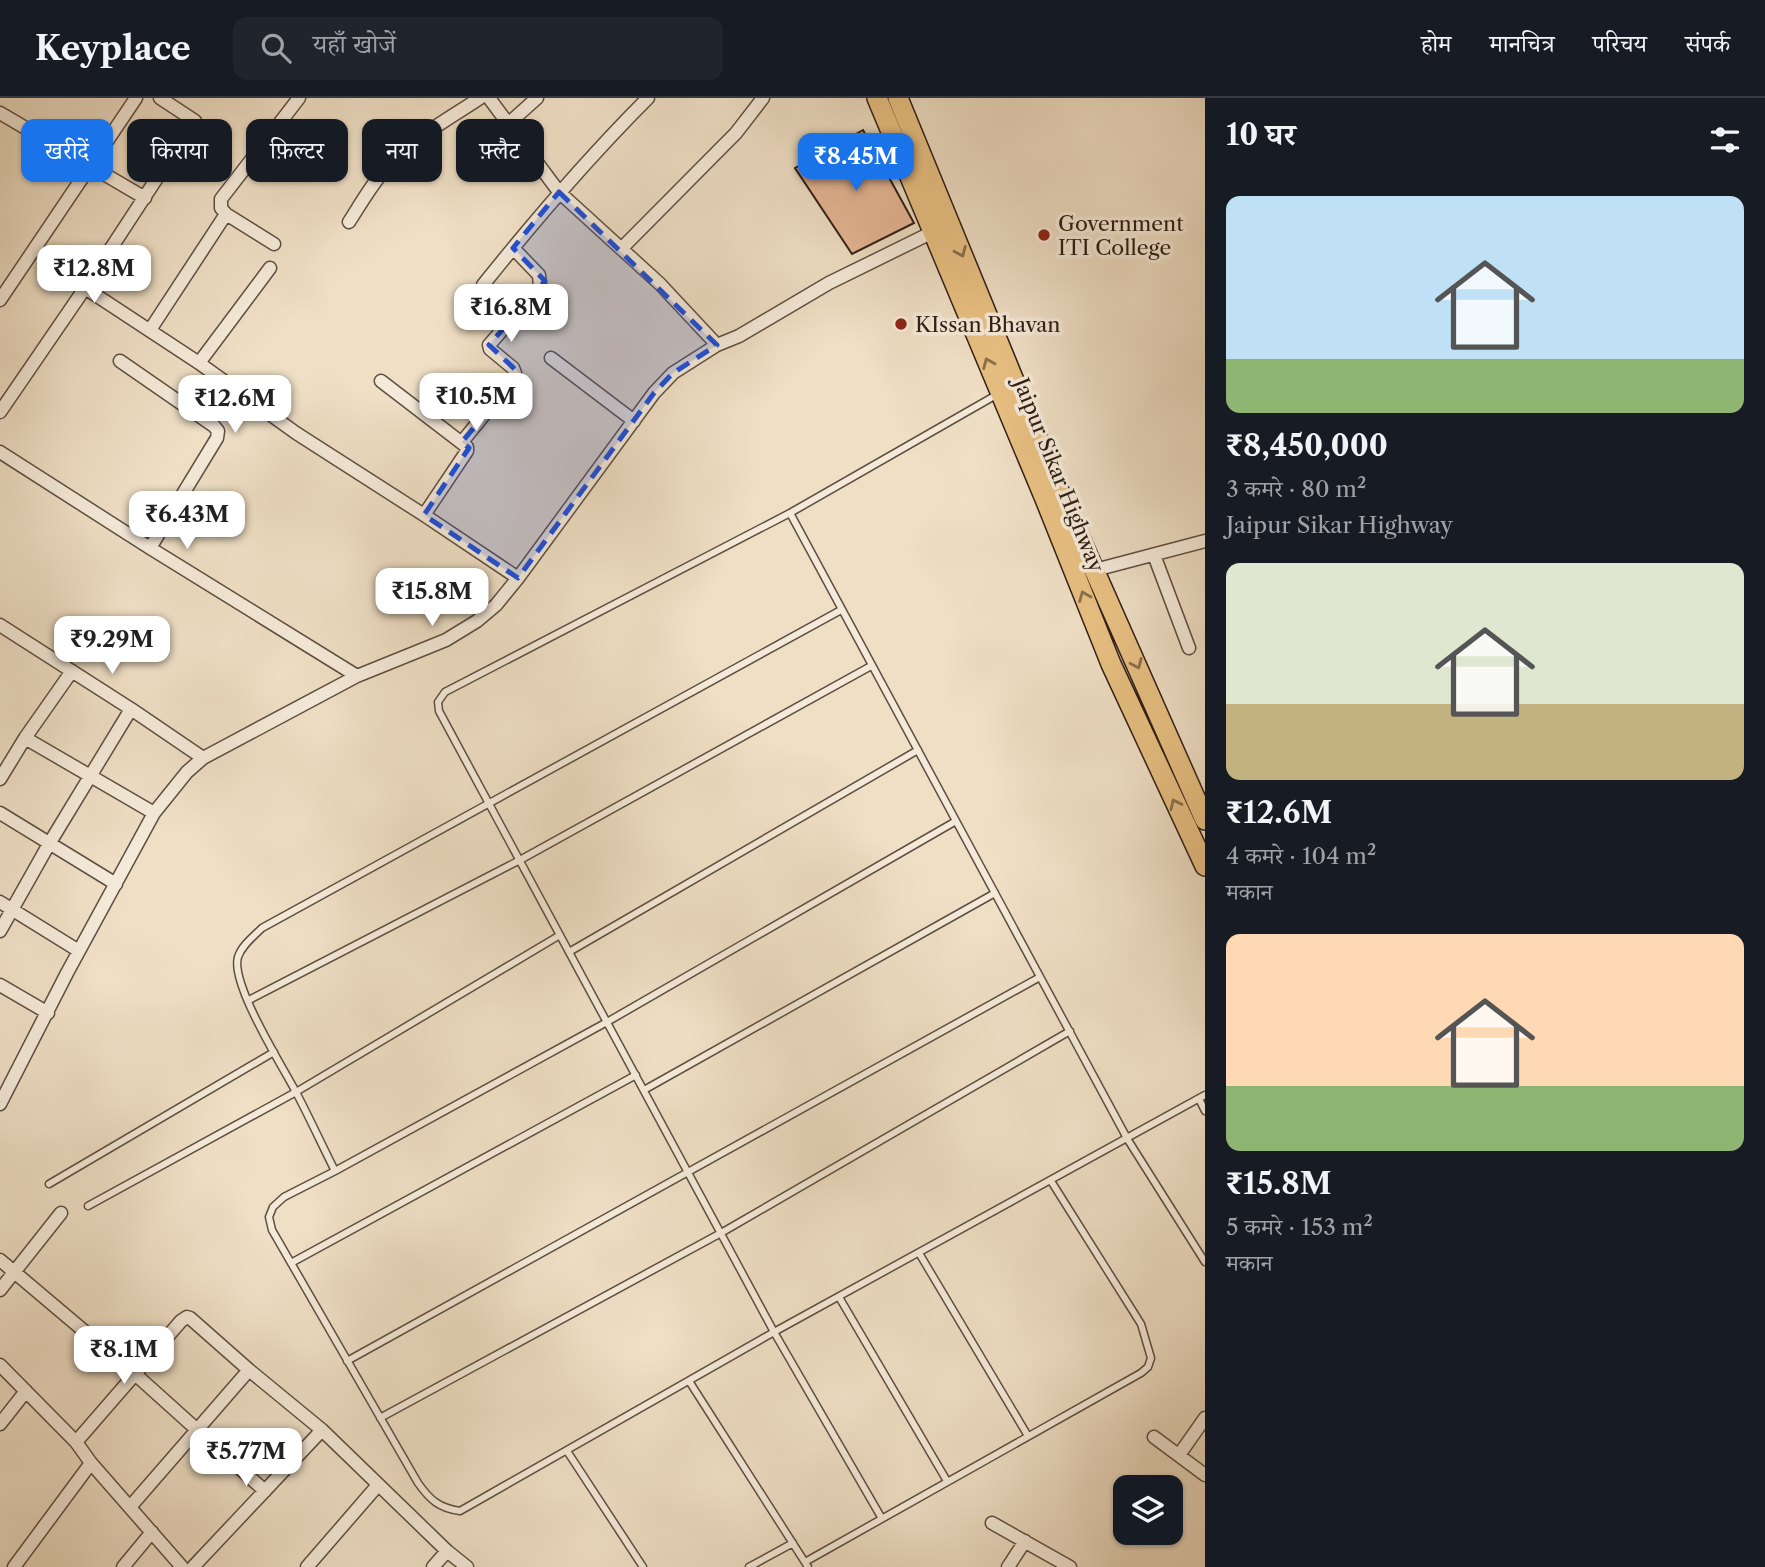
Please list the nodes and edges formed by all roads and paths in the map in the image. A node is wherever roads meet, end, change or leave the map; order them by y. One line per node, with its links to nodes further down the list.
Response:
1 (136, 98): 16 (street)
2 (160, 98): 12 (street)
3 (299, 98): 23 (street)
4 (480, 98): 24 (street)
5 (489, 98): 13 (street)
6 (537, 98): 14 (street)
7 (648, 98): 21 (street)
8 (763, 98): 28 (street)
9 (877, 98): 25 (main road, Jaipur Sikar Highway)
10 (898, 98): 25 (main road, Jaipur Sikar Highway)
11 (0, 113): 15 (street)
12 (192, 119)
13 (504, 119)
14 (514, 119)
15 (21, 125)
16 (113, 132)
17 (544, 172): 21 (street)
18 (113, 179): 22 (street)
19 (79, 182): 32 (street)
20 (155, 182): 22 (street)
21 (559, 192): 27 (street); 28 (street)
22 (145, 198): 31 (street)
23 (226, 214): 26 (street); 33 (street)
24 (349, 222)
25 (941, 228): 34 (street); 39 (main road, Jaipur Sikar Highway)
26 (274, 244)
27 (513, 248): 30 (street); 42 (street)
28 (622, 248): 34 (street)
29 (270, 268): 37 (street)
30 (482, 285)
31 (85, 288): 33 (street); 40 (street)
32 (0, 300)
33 (150, 330): 37 (street)
34 (717, 345): 41 (street)
35 (551, 358): 41 (street)
36 (120, 361): 47 (street)
37 (200, 363): 45 (street)
38 (380, 381): 42 (street)
39 (1008, 390): 44 (lane); 49 (main road, Jaipur Sikar Highway); 67 (main road, Jaipur Sikar Highway, one-way to 39)
40 (0, 412)
41 (634, 421): 50 (street)
42 (462, 442): 45 (street)
43 (0, 452): 47 (street)
44 (790, 513): 51 (lane); 63 (lane)
45 (424, 514): 50 (street)
46 (1205, 541): 48 (street)
47 (150, 548): 56 (street)
48 (1154, 555): 49 (street); 53 (street)
49 (1096, 570): 67 (main road, Jaipur Sikar Highway, one-way to 67)
50 (518, 578): 56 (street)
51 (841, 610): 54 (lane); 63 (lane)
52 (0, 625): 55 (street)
53 (1189, 649)
54 (871, 666): 59 (lane); 69 (lane)
55 (72, 671): 57 (street); 58 (street)
56 (357, 676): 60 (street)
57 (131, 709): 60 (street); 61 (street)
58 (25, 738): 61 (street); 62 (street)
59 (918, 750): 66 (lane); 78 (lane)
60 (203, 758): 65 (street)
61 (90, 776): 65 (street); 68 (street)
62 (0, 779)
63 (489, 803): 69 (lane); 81 (lane)
64 (0, 813): 68 (street)
65 (154, 813): 71 (street)
66 (956, 821): 72 (lane); 83 (lane)
67 (1199, 824): 70 (main road, Jaipur Sikar Highway)
68 (49, 844): 71 (street); 74 (street)
69 (520, 860): 76 (lane); 81 (lane)
70 (1205, 866)
71 (116, 884): 77 (street)
72 (995, 893): 79 (lane); 88 (lane)
73 (0, 902): 74 (street)
74 (12, 910): 75 (street); 77 (street)
75 (0, 931)
76 (560, 935): 78 (lane); 89 (lane)
77 (79, 951): 82 (street)
78 (569, 952): 83 (lane)
79 (1040, 977): 84 (lane); 95 (lane)
80 (0, 985): 82 (street)
81 (249, 1000): 85 (lane)
82 (48, 1013): 87 (street)
83 (607, 1022): 86 (lane); 94 (lane)
84 (1070, 1031): 93 (lane); 100 (lane)
85 (274, 1052): 89 (lane); 97 (lane)
86 (636, 1075): 88 (lane); 104 (lane)
87 (5, 1083): 91 (street)
88 (644, 1090): 95 (lane)
89 (296, 1092): 94 (lane); 98 (lane)
90 (1202, 1097): 92 (lane); 93 (lane)
91 (0, 1104)
92 (1205, 1111)
93 (1128, 1140): 96 (lane); 103 (lane)
94 (335, 1171): 104 (lane)
95 (688, 1172): 100 (lane); 109 (lane)
96 (1051, 1181): 101 (lane); 120 (lane)
97 (49, 1184)
98 (88, 1206)
99 (61, 1213): 105 (street)
100 (721, 1233): 108 (lane); 115 (lane)
101 (919, 1254): 107 (lane); 120 (lane)
102 (0, 1260): 105 (street)
103 (1205, 1262)
104 (291, 1263): 109 (lane)
105 (15, 1271): 106 (street); 112 (street)
106 (0, 1290)
107 (839, 1297): 108 (lane); 127 (lane)
108 (774, 1332): 113 (lane); 131 (lane)
109 (347, 1361): 115 (lane)
110 (0, 1366): 114 (street)
111 (249, 1370): 112 (street); 118 (street); 119 (street)
112 (135, 1374): 118 (street); 122 (street)
113 (689, 1381): 123 (lane); 135 (lane)
114 (26, 1391): 117 (street); 122 (street)
115 (380, 1418): 123 (lane)
116 (1205, 1419): 124 (street)
117 (0, 1424)
118 (198, 1429): 129 (street); 130 (street)
119 (322, 1430): 128 (street); 129 (street)
120 (1028, 1436): 127 (lane)
121 (1154, 1437): 124 (street)
122 (76, 1441): 125 (street)
123 (567, 1451): 145 (lane)
124 (1179, 1455): 126 (street)
125 (91, 1463): 130 (street); 138 (street)
126 (1205, 1475)
127 (947, 1481): 131 (lane)
128 (378, 1485): 136 (street); 142 (street)
129 (265, 1491): 141 (street)
130 (130, 1507): 133 (street)
131 (881, 1517): 137 (lane)
132 (992, 1523): 134 (street)
133 (152, 1532): 139 (street); 140 (street)
134 (1025, 1541): 147 (street); 148 (street)
135 (793, 1544): 137 (lane); 146 (lane)
136 (447, 1551): 143 (street); 144 (street)
137 (806, 1564)
138 (14, 1567)
139 (123, 1567)
140 (182, 1567)
141 (193, 1567)
142 (307, 1567)
143 (433, 1567)
144 (467, 1567)
145 (643, 1567)
146 (749, 1567)
147 (1008, 1567)
148 (1070, 1567)

